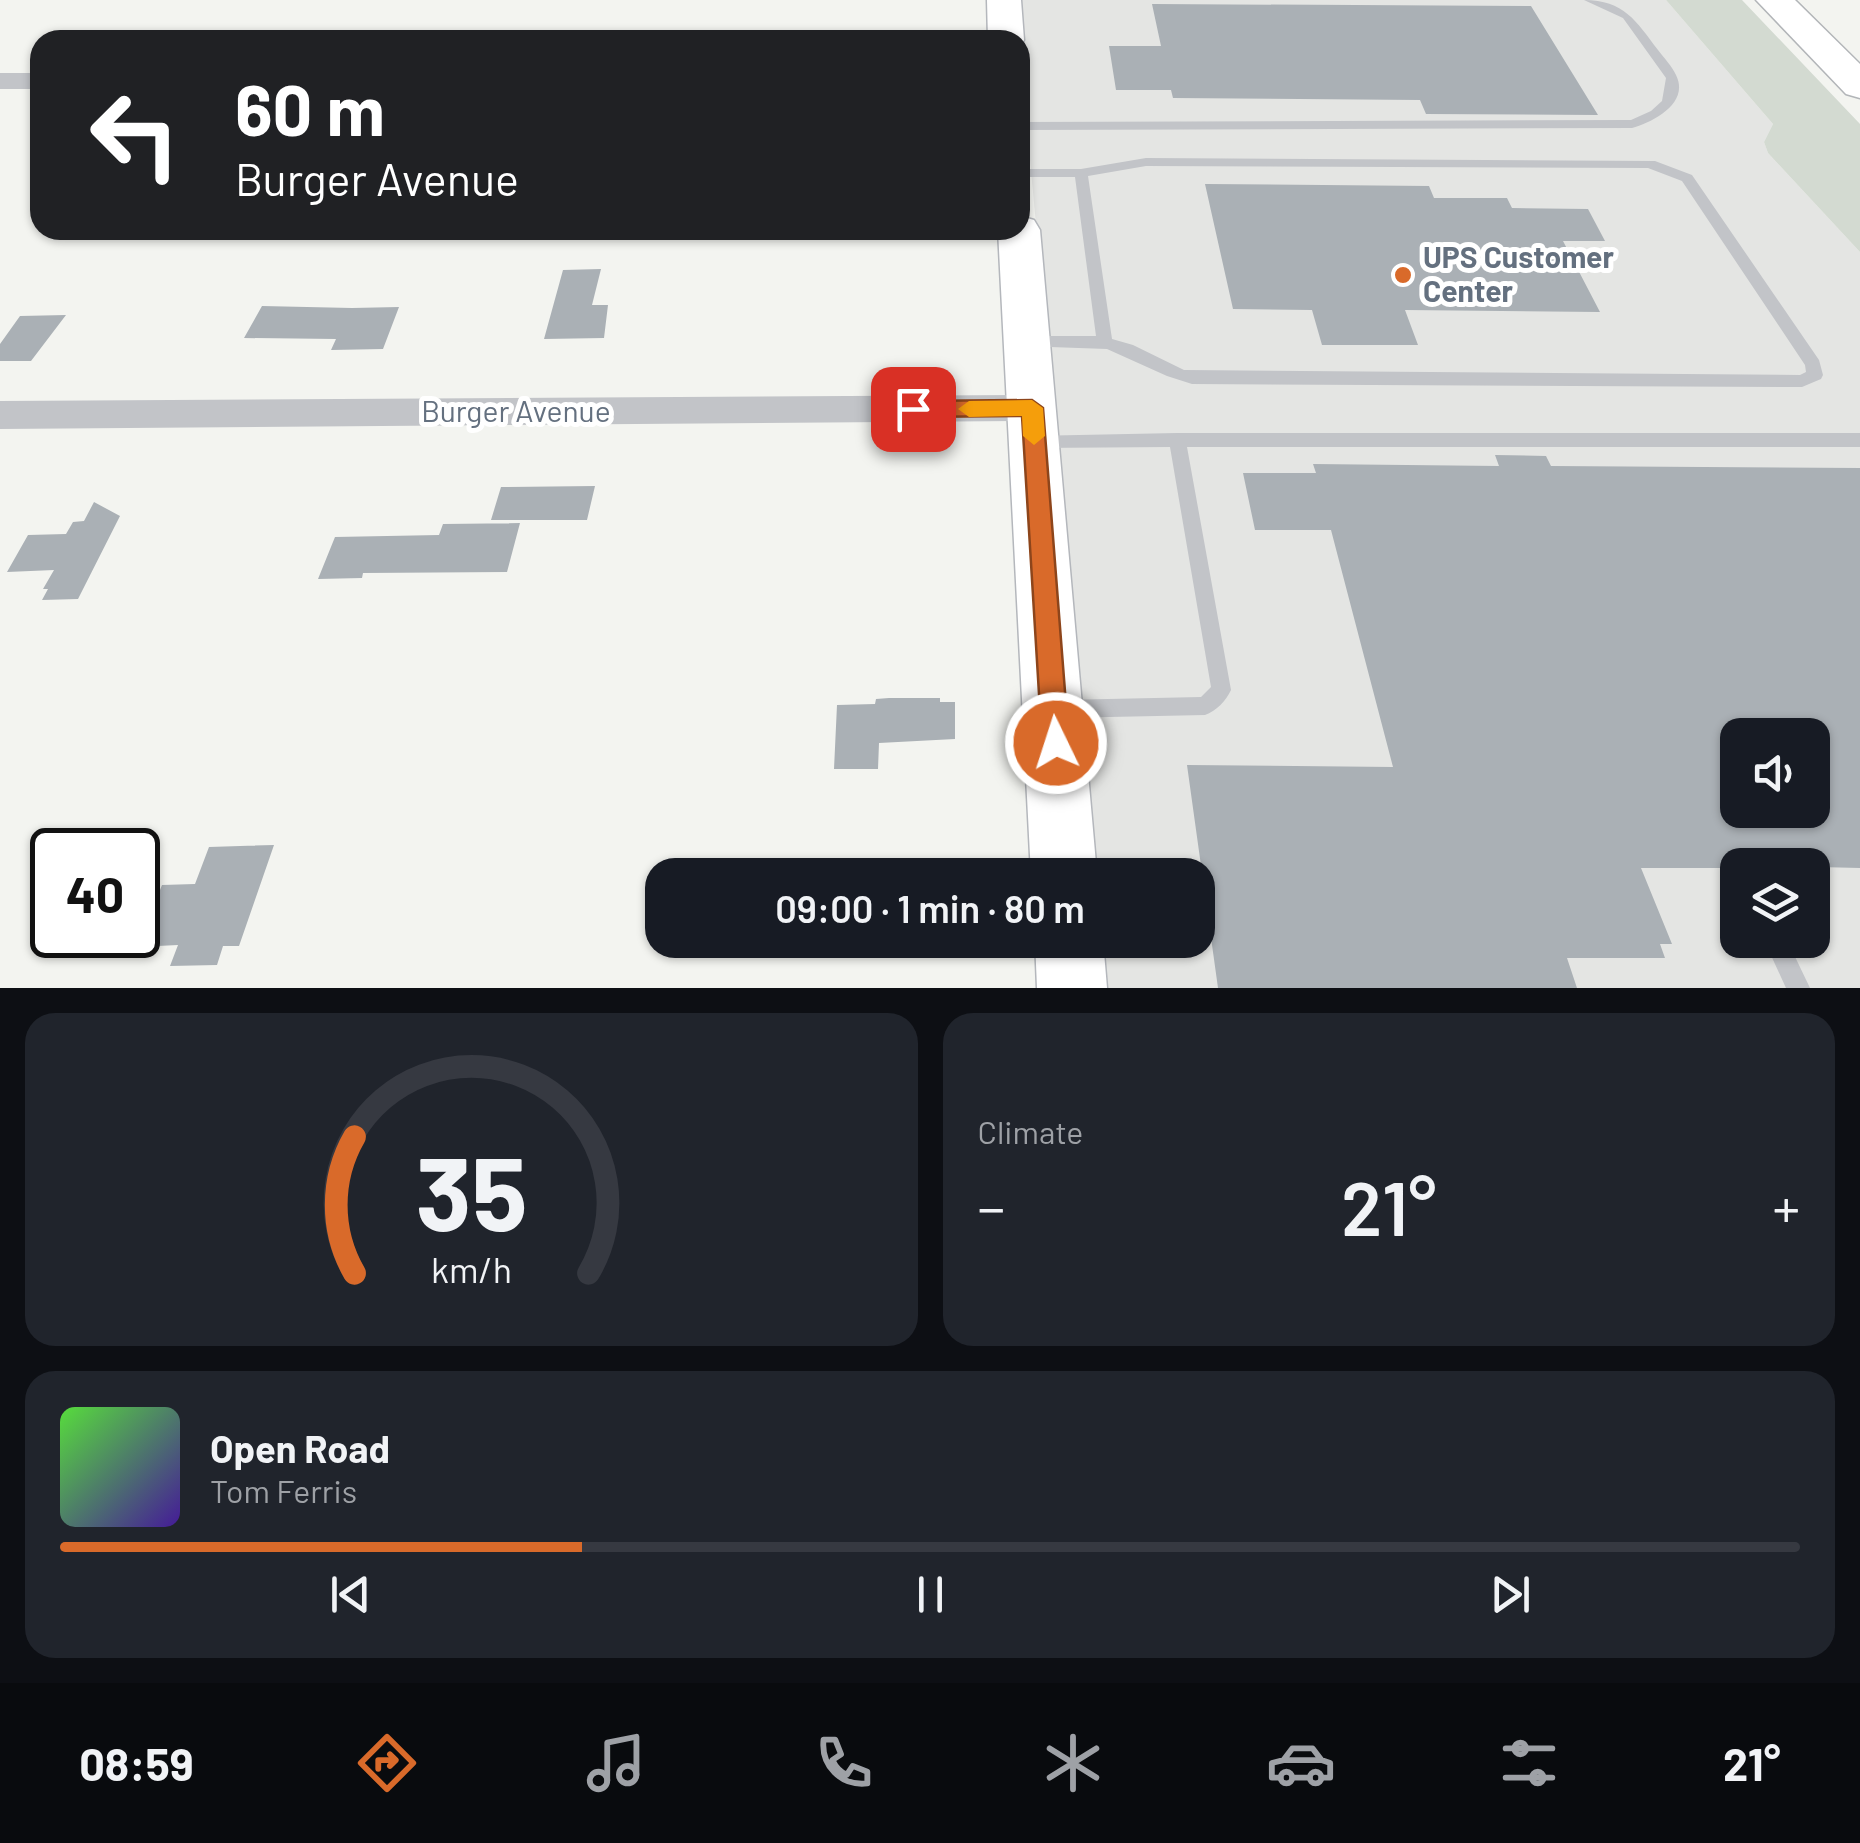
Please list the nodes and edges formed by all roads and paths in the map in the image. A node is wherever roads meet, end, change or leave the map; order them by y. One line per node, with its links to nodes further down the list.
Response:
1 (1004, 0): 5 (street)
2 (1590, 0): 10 (lane)
3 (1774, 0): 9 (highway)
4 (1816, 0): 6 (highway)
5 (1006, 30)
6 (1860, 42)
7 (30, 80): 8 (street)
8 (0, 81)
9 (1860, 86)
10 (1030, 126)
11 (1030, 173): 12 (lane)
12 (1081, 173): 15 (lane); 15 (lane)
13 (1021, 240): 14 (street)
14 (1027, 342): 15 (lane); 17 (street)
15 (1105, 342)
16 (0, 415): 17 (street, Burger Avenue)
17 (1033, 425): 18 (lane); 20 (street)
18 (1177, 440): 19 (lane); 20 (lane)
19 (1860, 440)
20 (1054, 710): 21 (street)
21 (1063, 858)
22 (1070, 958): 24 (street)
23 (1784, 958): 25 (lane)
24 (1072, 988)
25 (1798, 988)

